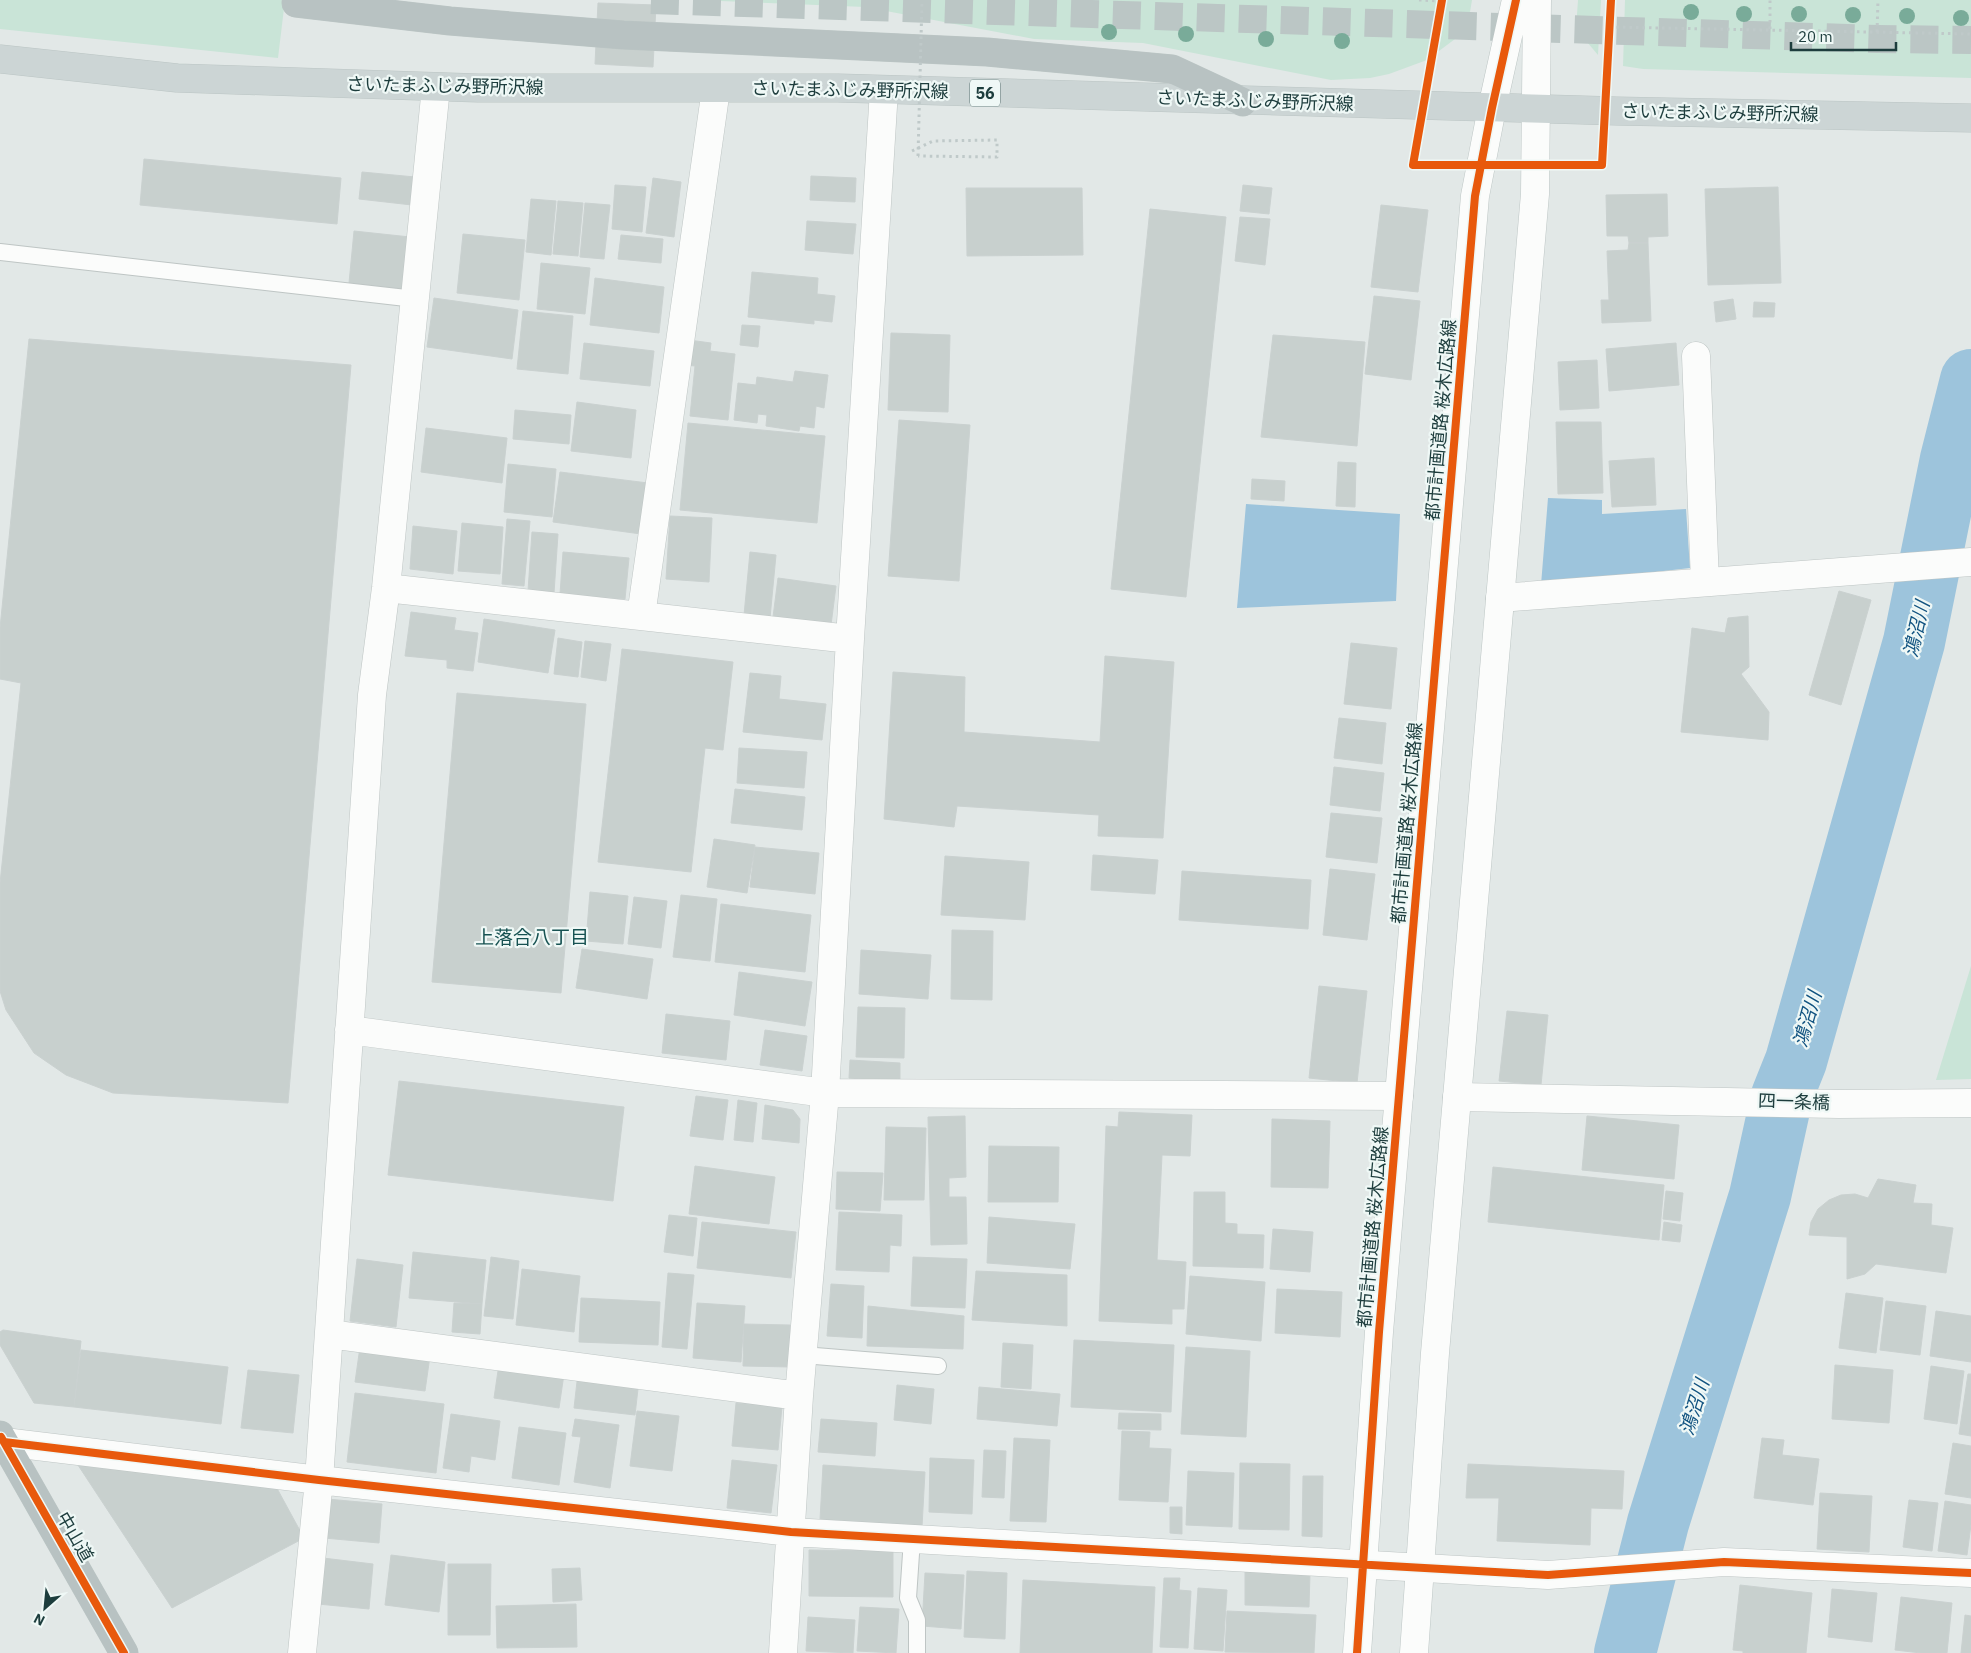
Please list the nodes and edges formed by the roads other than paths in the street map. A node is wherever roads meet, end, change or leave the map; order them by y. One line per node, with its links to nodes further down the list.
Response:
1 (1516, 0): 9 (street, 都市計画道路 桜木広路線)
2 (1537, 0): 10 (street)
3 (296, 4): 8 (highway)
4 (0, 59): 5 (main road, さいたまふじみ野所沢線 / 56)
5 (436, 87): 6 (main road, さいたまふじみ野所沢線 / 56); 13 (street)
6 (716, 89): 7 (main road, さいたまふじみ野所沢線 / 56); 19 (street)
7 (884, 90): 8 (main road, さいたまふじみ野所沢線 / 56); 20 (street)
8 (1243, 102): 9 (main road, さいたまふじみ野所沢線 / 56)
9 (1492, 108): 10 (main road, さいたまふじみ野所沢線 / 56); 23 (street, 都市計画道路 桜木広路線)
10 (1537, 109): 11 (main road, さいたまふじみ野所沢線 / 56); 18 (street)
11 (1971, 118)
12 (0, 252): 13 (lane)
13 (415, 299): 17 (street)
14 (1696, 356): 16 (street)
15 (1965, 562): 16 (street)
16 (1705, 582): 18 (street)
17 (386, 588): 19 (street); 21 (street)
18 (1500, 598): 24 (street)
19 (641, 616): 20 (street)
20 (850, 639): 22 (street)
21 (349, 1030): 22 (street); 26 (street)
22 (824, 1093): 23 (street); 27 (street)
23 (1399, 1096): 34 (street, 都市計画道路 桜木広路線)
24 (1457, 1097): 25 (street, 四一条橋); 35 (street)
25 (1971, 1103)
26 (329, 1334): 29 (street); 31 (street)
27 (803, 1356): 28 (lane); 29 (street)
28 (938, 1366)
29 (799, 1396): 32 (street)
30 (2, 1439): 31 (street); 37 (highway, 中山道)
31 (319, 1480): 32 (street); 38 (street)
32 (791, 1532): 33 (street); 39 (street)
33 (912, 1539): 34 (street); 40 (lane)
34 (1364, 1564): 35 (street); 41 (street, 都市計画道路 桜木広路線)
35 (1420, 1567): 36 (street); 42 (street)
36 (1971, 1573)
37 (124, 1653)
38 (302, 1653)
39 (783, 1653)
40 (917, 1653)
41 (1357, 1653)
42 (1414, 1653)

